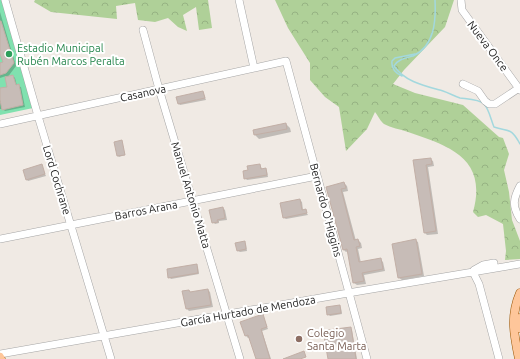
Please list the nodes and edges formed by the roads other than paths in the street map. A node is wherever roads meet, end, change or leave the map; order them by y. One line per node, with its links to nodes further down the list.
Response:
1 (5, 0): 10 (street, Lord Cochrane)
2 (239, 0): 6 (street)
3 (461, 0): 9 (street, Nueva Once)
4 (143, 30): 8 (street, Manuel Antonio Matta)
5 (286, 61): 6 (street, Casanova); 12 (street, Bernardo O'Higgins)
6 (254, 68): 8 (street, Casanova)
7 (463, 84): 9 (street)
8 (159, 89): 10 (street, Casanova); 14 (street, Manuel Antonio Matta)
9 (520, 89)
10 (38, 116): 11 (street, Casanova); 16 (street, Lord Cochrane)
11 (0, 124)
12 (316, 176): 14 (street, Barros Arana); 21 (street, Bernardo O'Higgins)
13 (520, 186): 15 (street)
14 (193, 201): 16 (street, Barros Arana); 23 (street, Manuel Antonio Matta)
15 (520, 219)
16 (71, 225): 17 (street, Barros Arana); 26 (street, Lord Cochrane)
17 (0, 239)
18 (494, 263): 20 (street, García Hurtado de Mendoza)
19 (520, 264): 20 (street)
20 (473, 272): 21 (street, García Hurtado de Mendoza); 31 (street)
21 (348, 293): 23 (street, García Hurtado de Mendoza); 30 (street, Bernardo O'Higgins)
22 (520, 293): 32 (main road)
23 (227, 315): 26 (street, García Hurtado de Mendoza); 29 (street, Manuel Antonio Matta)
24 (520, 318): 25 (main road)
25 (520, 328)
26 (104, 335): 27 (street, García Hurtado de Mendoza); 28 (street, Lord Cochrane)
27 (0, 354)
28 (111, 359)
29 (240, 359)
30 (367, 359)
31 (499, 359)
32 (519, 359)

